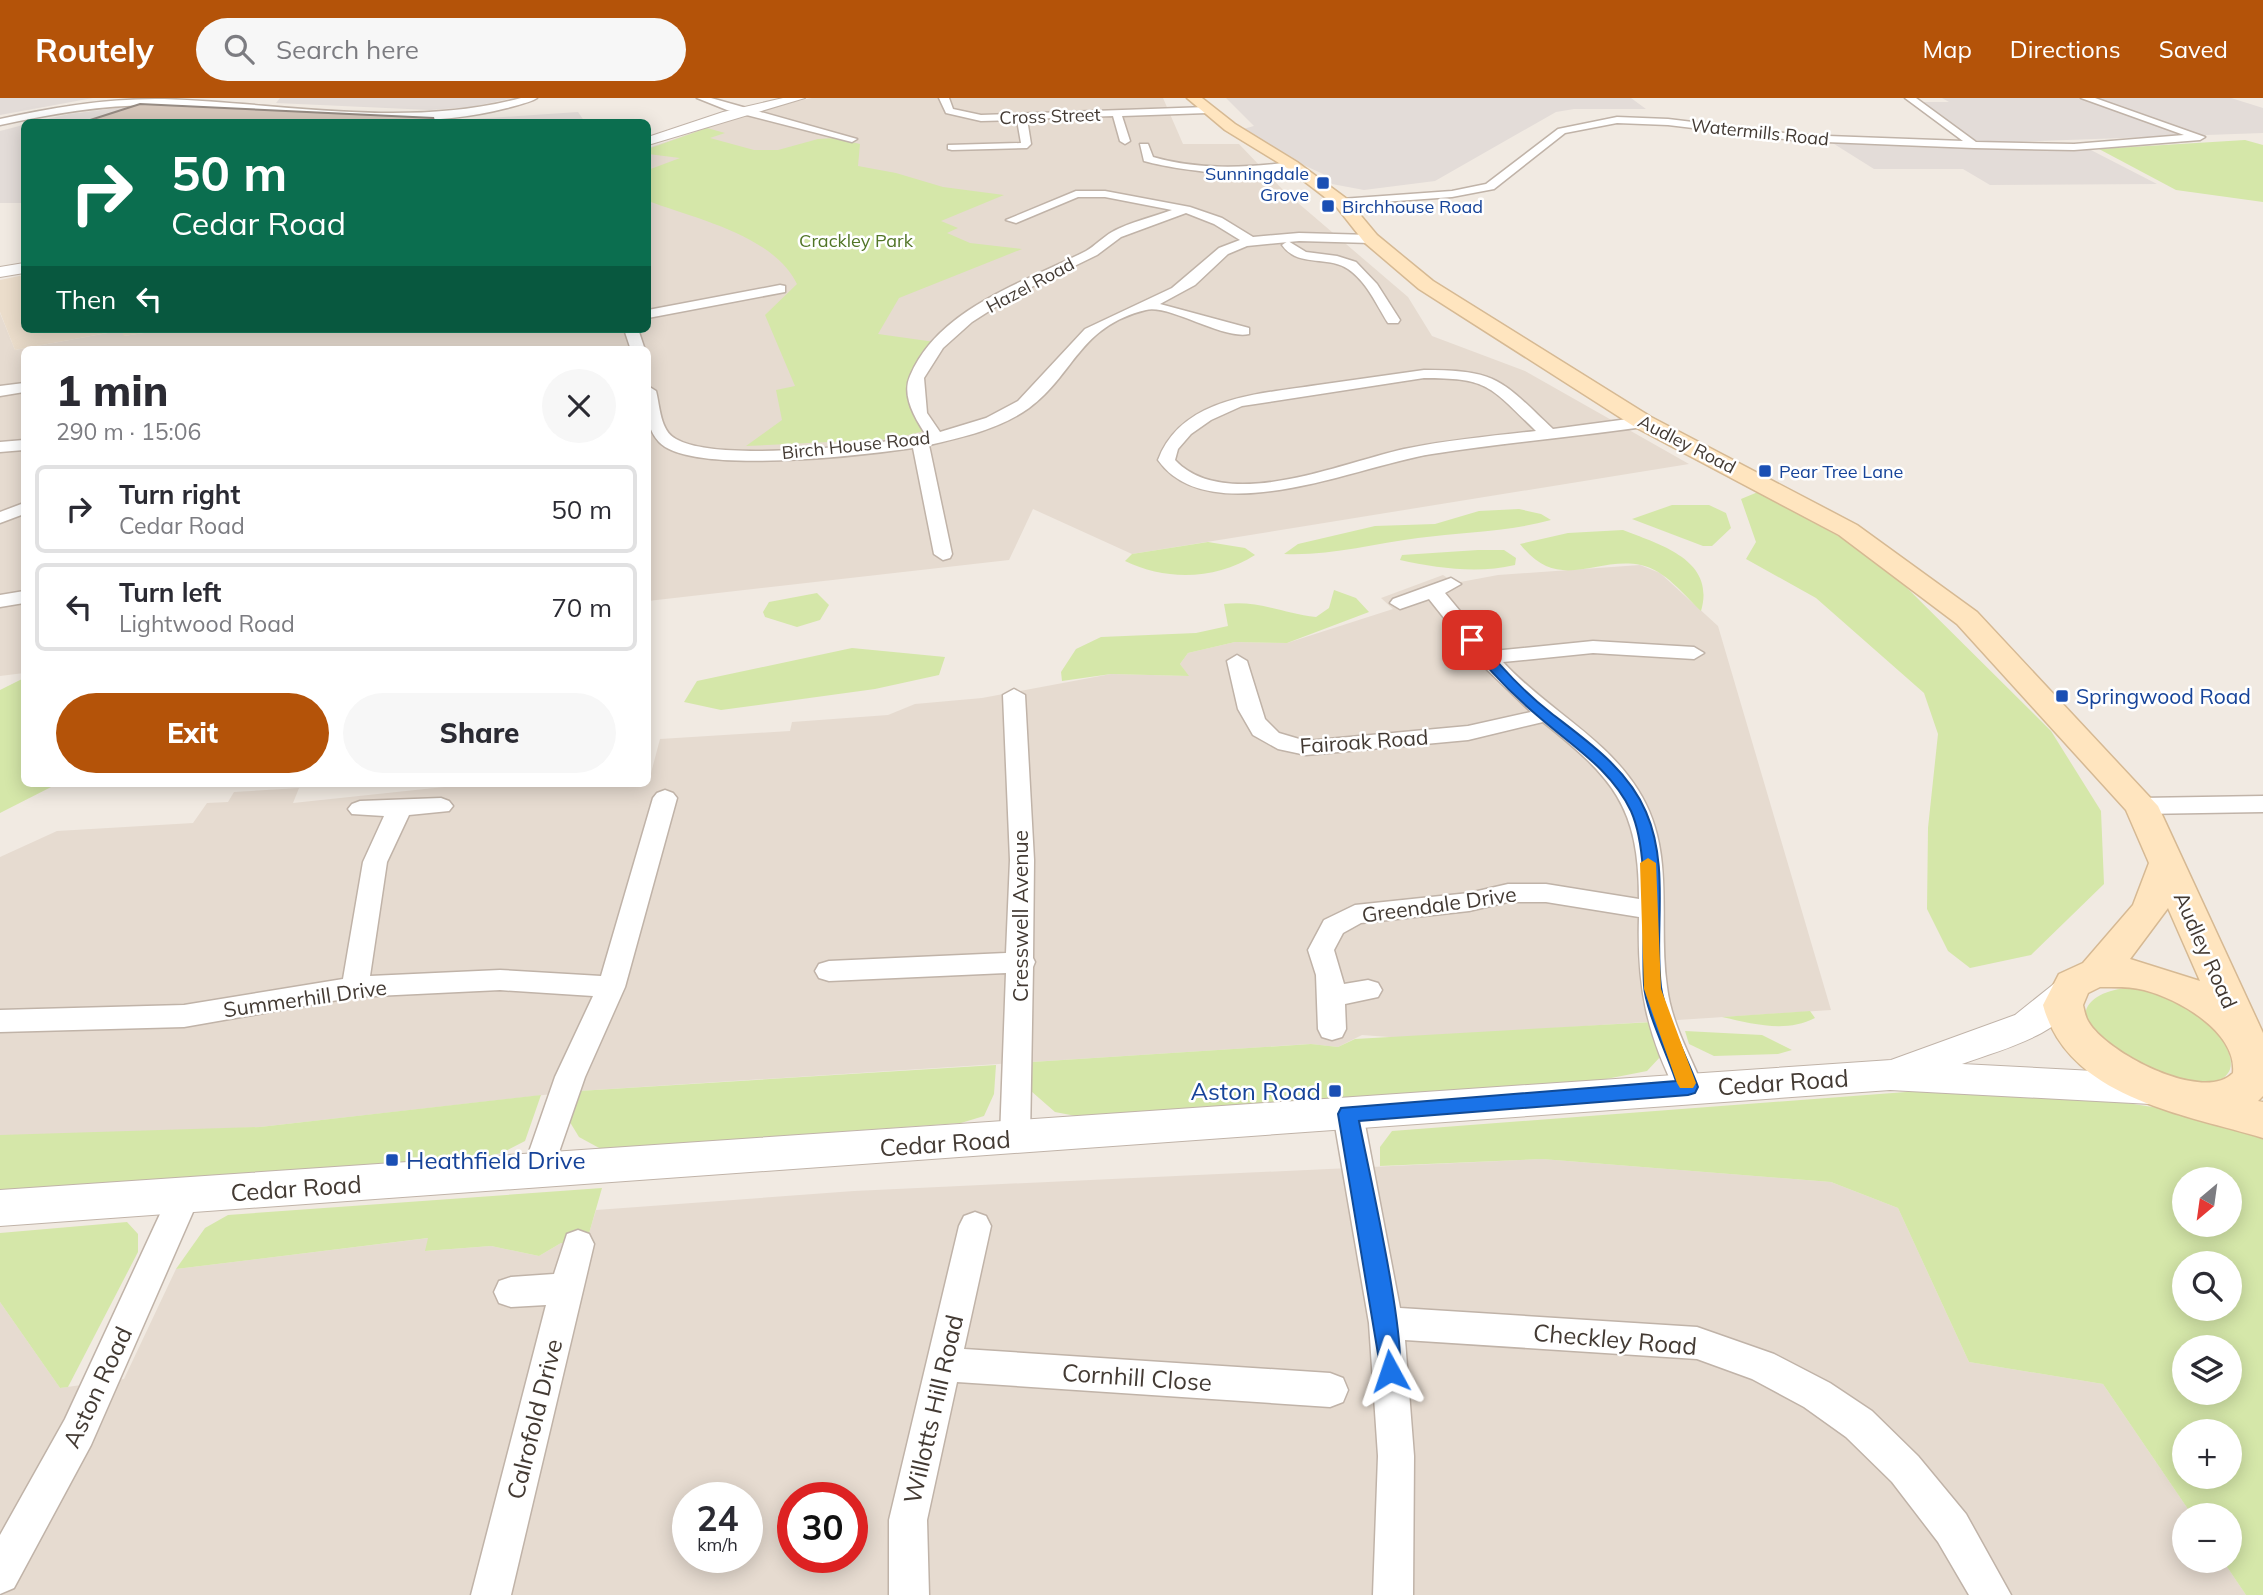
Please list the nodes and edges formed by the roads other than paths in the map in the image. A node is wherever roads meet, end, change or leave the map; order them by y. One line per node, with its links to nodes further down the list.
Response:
1 (532, 98): 8 (street)
2 (702, 98): 9 (street)
3 (799, 98): 9 (street)
4 (944, 98): 11 (street, Cross Street)
5 (1910, 98): 17 (street)
6 (2086, 98): 17 (street, Watermills Road)
7 (1201, 104): 10 (street, Cross Street); 20 (main road, Audley Road)
8 (284, 109): 12 (street); 13 (street)
9 (743, 111): 14 (street); 15 (street)
10 (1117, 114): 11 (street, Cross Street); 16 (street)
11 (1022, 117): 19 (street)
12 (262, 118)
13 (0, 122)
14 (852, 139)
15 (651, 140)
16 (1125, 141)
17 (1974, 145): 21 (street, Watermills Road)
18 (1144, 146): 20 (street)
19 (952, 147)
20 (1292, 165): 21 (main road, Audley Road)
21 (1341, 202): 24 (main road, Audley Road)
22 (1186, 209): 23 (street); 25 (street); 39 (street, Hazel Road)
23 (1012, 220)
24 (1371, 239): 26 (street, Birch House Road); 36 (main road, Audley Road)
25 (1250, 240): 26 (street, Birch House Road); 30 (street, Birch House Road)
26 (1286, 240): 32 (street)
27 (21, 268): 28 (street)
28 (0, 272)
29 (780, 289): 31 (street)
30 (1149, 305): 33 (street); 39 (street, Birch House Road)
31 (651, 313)
32 (1393, 320)
33 (1244, 331)
34 (21, 388): 35 (street)
35 (0, 391)
36 (1643, 422): 38 (street); 56 (main road, Audley Road)
37 (652, 428): 39 (street, Birch House Road)
38 (1551, 436): 38 (street)
39 (928, 440): 44 (street, Hazel Road)
40 (21, 445): 41 (street)
41 (0, 447)
42 (21, 509): 43 (street)
43 (0, 517)
44 (943, 554)
45 (21, 598): 46 (street)
46 (0, 601)
47 (1399, 603): 49 (street)
48 (1697, 651): 49 (street)
49 (1486, 658): 52 (street)
50 (1237, 661): 52 (street, Fairoak Road)
51 (1014, 695): 61 (street, Cresswell Avenue)
52 (1545, 715): 60 (street)
53 (665, 798): 65 (street)
54 (2263, 804): 56 (street)
55 (441, 806): 57 (street)
56 (2141, 806): 59 (main road, Audley Road)
57 (400, 808): 58 (street); 64 (street)
58 (359, 809)
59 (2167, 862): 63 (main road, Audley Road); 70 (main road, Audley Road)
60 (1652, 909): 67 (street, Greendale Drive); 72 (street)
61 (1021, 962): 62 (street); 76 (street, Cresswell Avenue)
62 (829, 971)
63 (2082, 983): 70 (main road); 71 (street); 73 (main road)
64 (355, 987): 65 (street, Summerhill Drive); 68 (street, Summerhill Drive)
65 (611, 987): 77 (street)
66 (1368, 990): 67 (street)
67 (1332, 996): 69 (street, Greendale Drive)
68 (0, 1021)
69 (1332, 1029)
70 (2254, 1054): 73 (main road)
71 (1890, 1075): 72 (street, Cedar Road); 73 (street)
72 (1688, 1087): 74 (street, Cedar Road)
73 (2163, 1093): 75 (main road)
74 (1348, 1114): 76 (street, Cedar Road); 84 (street)
75 (2263, 1120)
76 (1015, 1138): 77 (street, Cedar Road)
77 (538, 1172): 78 (street, Cedar Road)
78 (184, 1196): 79 (street, Cedar Road); 87 (street, Aston Road)
79 (0, 1208)
80 (975, 1226): 85 (street, Willotts Hill Road)
81 (578, 1244): 82 (street, Calrofold Drive)
82 (567, 1288): 83 (street); 88 (street, Calrofold Drive)
83 (511, 1292)
84 (1386, 1323): 90 (street); 91 (street, Checkley Road)
85 (943, 1364): 86 (street, Cornhill Close); 89 (street, Willotts Hill Road)
86 (1330, 1390)
87 (0, 1574)
88 (491, 1595)
89 (909, 1595)
90 (1393, 1595)
91 (1991, 1595)

